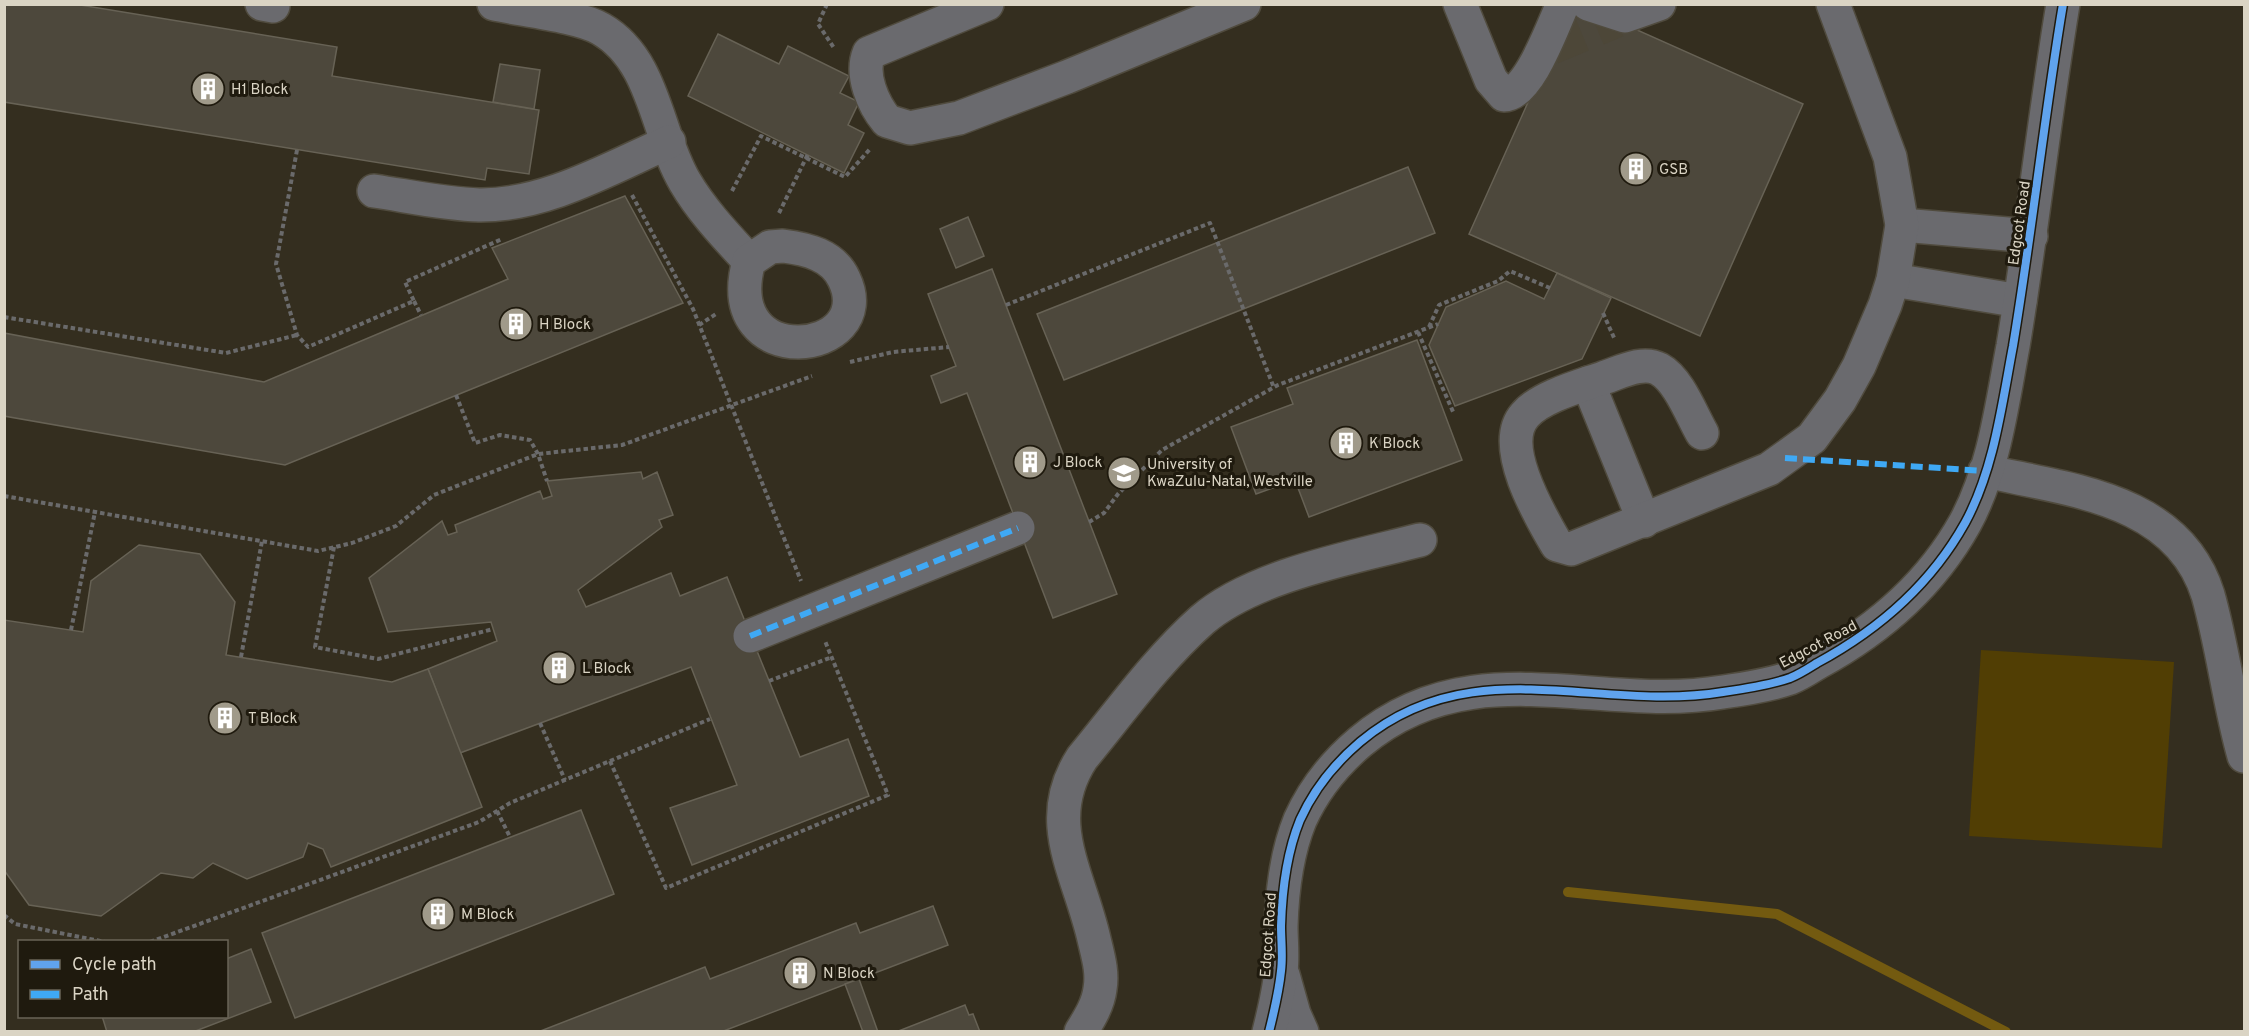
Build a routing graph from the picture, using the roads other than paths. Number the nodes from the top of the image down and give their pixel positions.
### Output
1 (494, 4) edge
2 (987, 4) edge
3 (1244, 4) edge
4 (1460, 4) edge
5 (1563, 4) edge
6 (1588, 4) tunnel mouth
7 (1833, 4) edge
8 (2063, 4) edge
9 (1636, 14) edge
10 (669, 142) junction
11 (374, 191) dead end
12 (1902, 225) junction
13 (2031, 236) junction
14 (755, 256) road end
15 (1893, 280) junction
16 (2020, 301) junction
17 (1588, 384) junction
18 (1702, 433) dead end
19 (1985, 471) junction
20 (1644, 521) junction
21 (1018, 528) dead end
22 (1420, 540) dead end
23 (750, 636) dead end
24 (2236, 683) edge
25 (2244, 756) edge
26 (1282, 970) junction
27 (1082, 1032) edge
28 (1269, 1032) edge
29 (1302, 1032) edge

1 - 10 street
2 - 3 street
4 - 5 street
6 - 9 street
7 - 12 street
8 - 13 street, Edgcot Road
10 - 11 street
10 - 14 street
12 - 13 street
12 - 15 street
13 - 16 street, Edgcot Road
15 - 16 street
15 - 20 street
16 - 19 street, Edgcot Road
17 - 18 street
17 - 20 street
17 - 20 street
19 - 24 street
19 - 26 street, Edgcot Road
21 - 23 street, bridge
22 - 27 street
24 - 25 street
26 - 28 street, Edgcot Road
26 - 29 street, Edgcot Road

